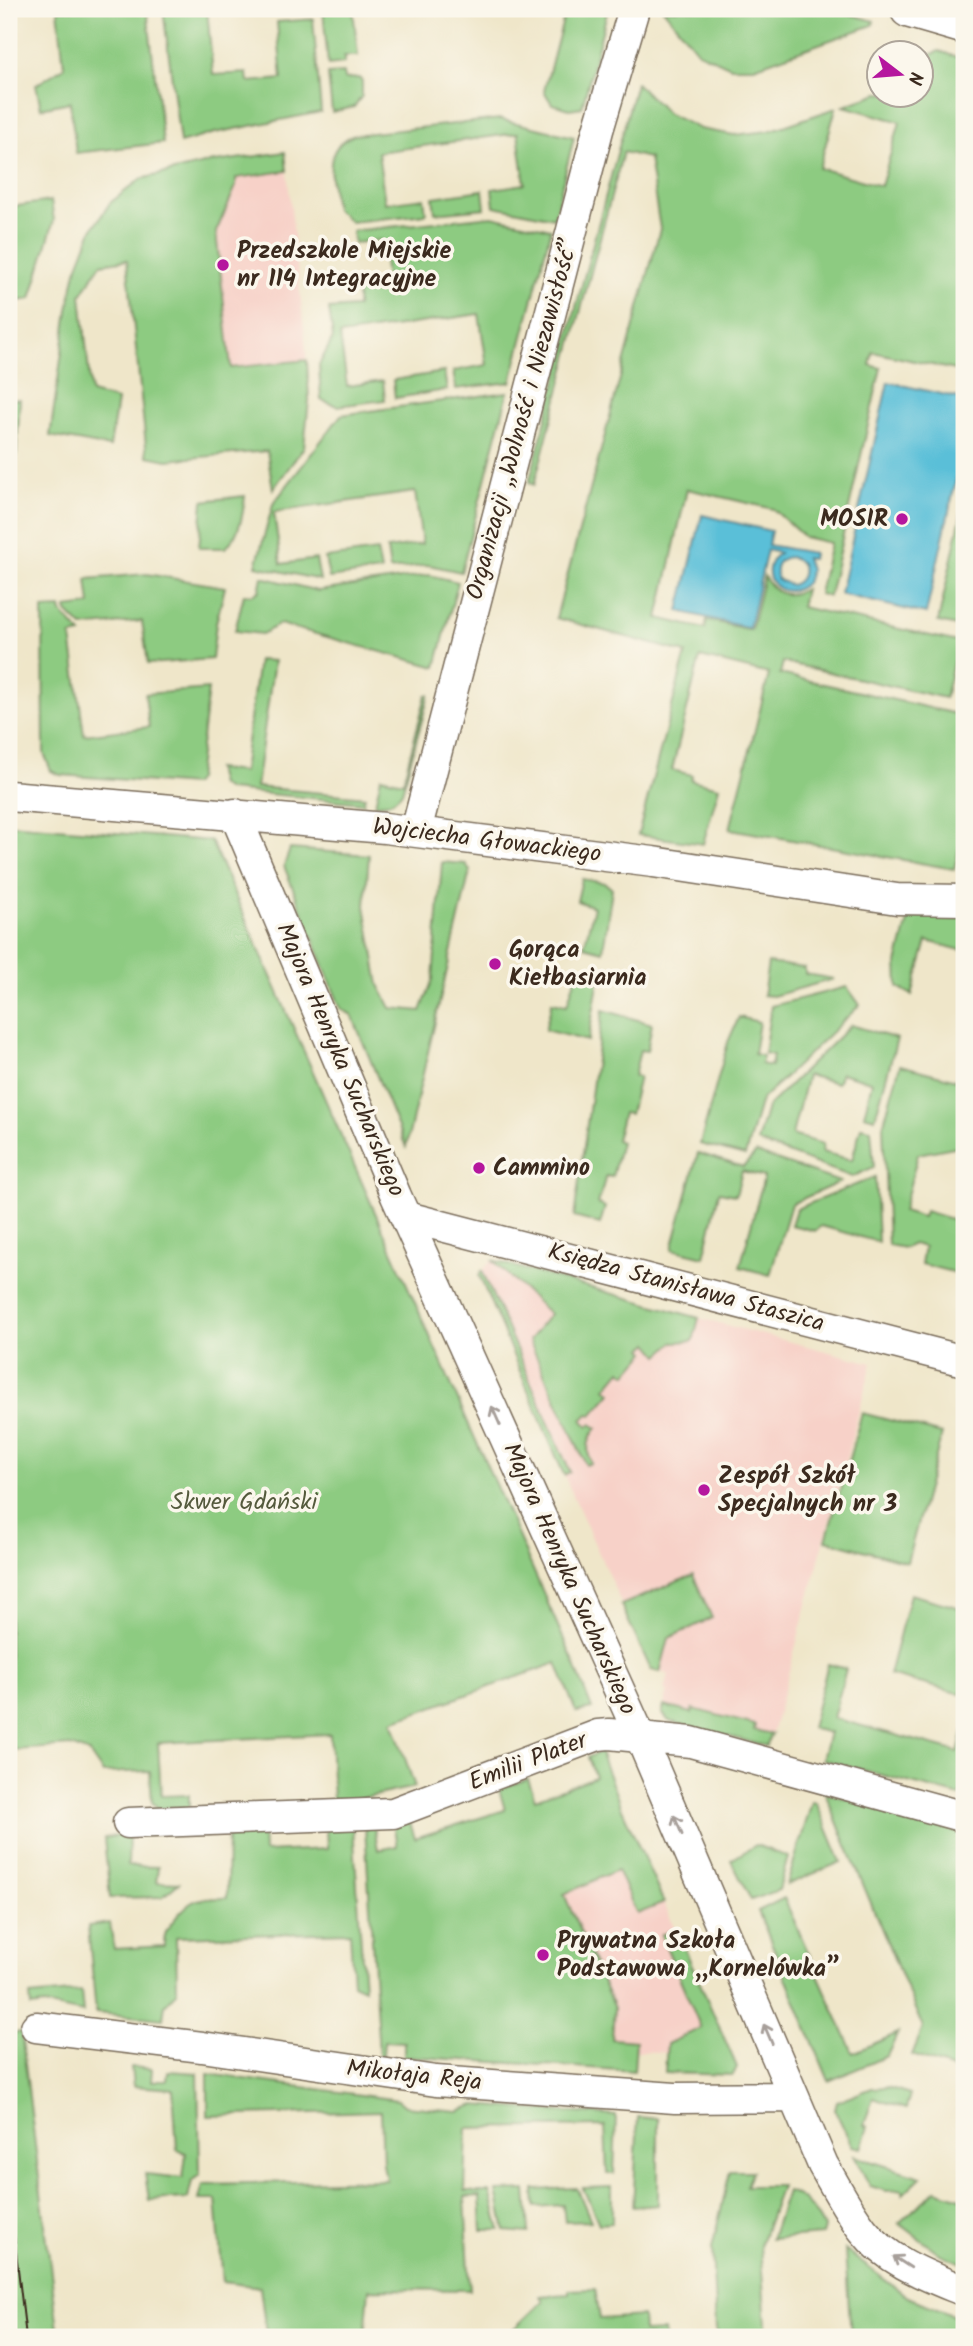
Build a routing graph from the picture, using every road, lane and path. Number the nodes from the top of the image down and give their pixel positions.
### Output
1 (634, 9) edge
2 (909, 9) edge
3 (964, 25) edge
4 (9, 796) edge
5 (234, 814) junction
6 (416, 831) junction
7 (964, 900) edge
8 (407, 1217) junction
9 (964, 1361) edge
10 (640, 1736) junction
11 (964, 1817) edge
12 (128, 1823) dead end
13 (36, 2027) dead end
14 (794, 2097) junction
15 (964, 2291) edge

1 - 6 street, Organizacji „Wolność i Niezawisłość”
2 - 3 street
4 - 5 street, Wojciecha Głowackiego
5 - 6 street, Wojciecha Głowackiego
5 - 8 street, Majora Henryka Sucharskiego
6 - 7 street, Wojciecha Głowackiego
8 - 9 street, Księdza Stanisława Staszica
10 -> 8 street, Majora Henryka Sucharskiego
10 - 11 street, Emilii Plater
10 - 12 street, Emilii Plater
14 -> 10 street, Majora Henryka Sucharskiego
13 - 14 street, Mikołaja Reja
15 -> 14 street, Majora Henryka Sucharskiego

